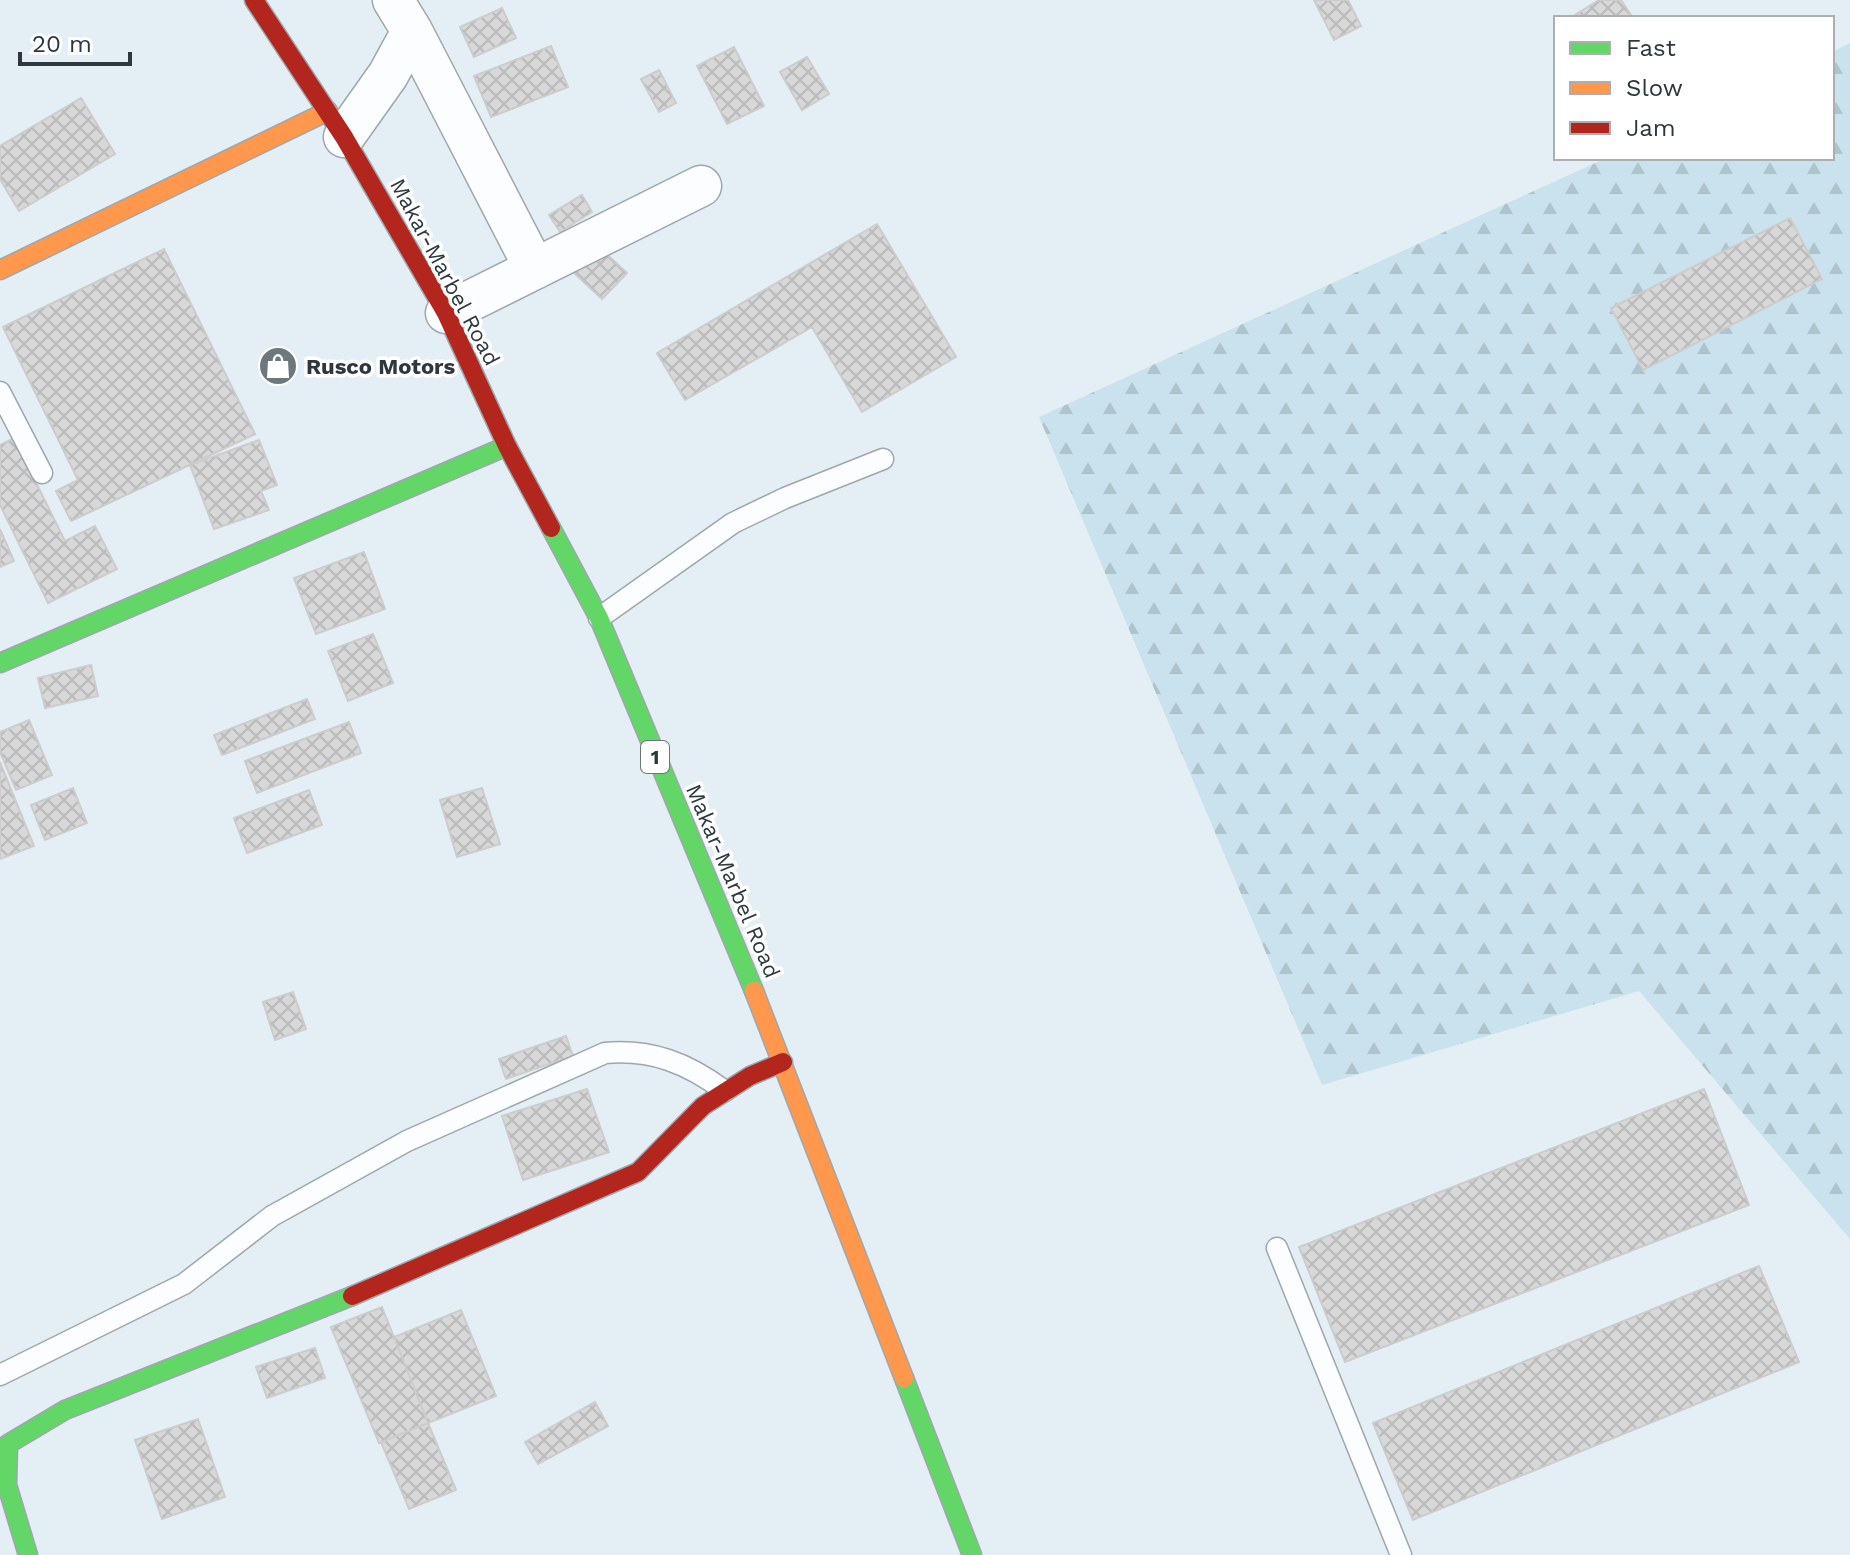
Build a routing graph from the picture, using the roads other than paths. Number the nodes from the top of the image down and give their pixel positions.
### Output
1 (254, 0) edge
2 (403, 16) edge
3 (336, 124) junction
4 (701, 186) dead end
5 (535, 269) junction
6 (0, 270) edge
7 (446, 313) junction
8 (0, 392) edge
9 (507, 446) junction
10 (883, 459) dead end
11 (42, 473) dead end
12 (599, 618) junction
13 (0, 663) edge
14 (783, 1062) junction
15 (725, 1091) junction
16 (1277, 1248) dead end
17 (0, 1375) edge
18 (28, 1555) edge
19 (972, 1555) edge
20 (1401, 1555) edge

1 - 3 street, Makar-Marbel Road / 1
2 - 3 street
2 - 5 street
3 - 6 street
3 - 7 street, Makar-Marbel Road / 1
4 - 5 street
5 - 7 street
7 - 9 street, Makar-Marbel Road / 1
8 - 11 lane
9 - 12 street, Makar-Marbel Road / 1
9 - 13 street
10 - 12 lane
12 - 14 street, Makar-Marbel Road / 1
14 - 15 street
14 - 19 street, Makar-Marbel Road / 1
15 - 17 lane
15 - 18 street
16 - 20 lane

